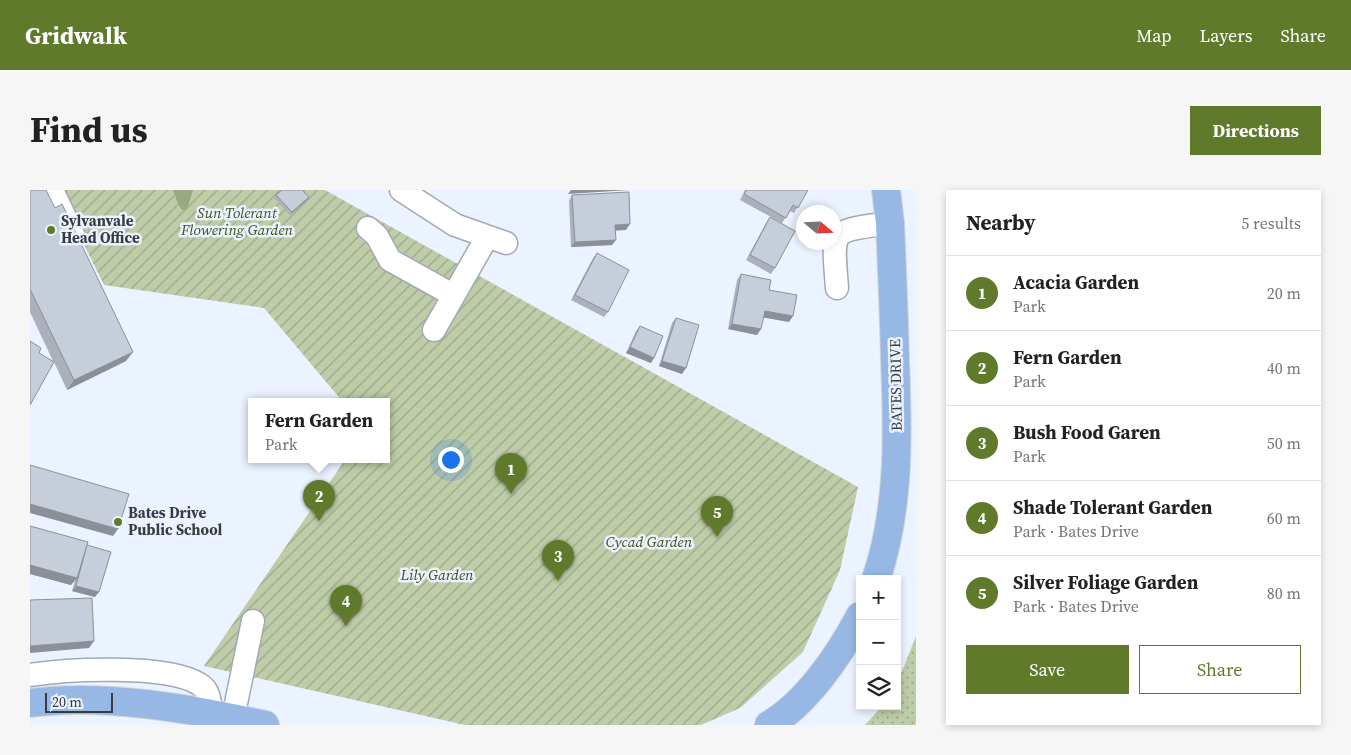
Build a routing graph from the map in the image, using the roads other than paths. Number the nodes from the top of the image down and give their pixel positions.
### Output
1 (52, 190) edge
2 (401, 190) edge
3 (886, 190) edge
4 (890, 224) junction
5 (368, 228) dead end
6 (81, 250) edge
7 (837, 288) dead end
8 (453, 295) junction
9 (434, 330) dead end
10 (877, 575) edge
11 (858, 620) edge
12 (253, 621) dead end
13 (30, 675) edge
14 (30, 703) edge
15 (222, 716) junction
16 (265, 725) edge
17 (769, 725) edge

1 - 6 street
2 - 8 street
3 - 4 main road, BATES DRIVE
4 - 7 street
4 - 10 main road, BATES DRIVE
5 - 8 street
8 - 9 street
11 - 17 main road
12 - 15 street
13 - 15 street
14 - 15 main road
15 - 16 main road

